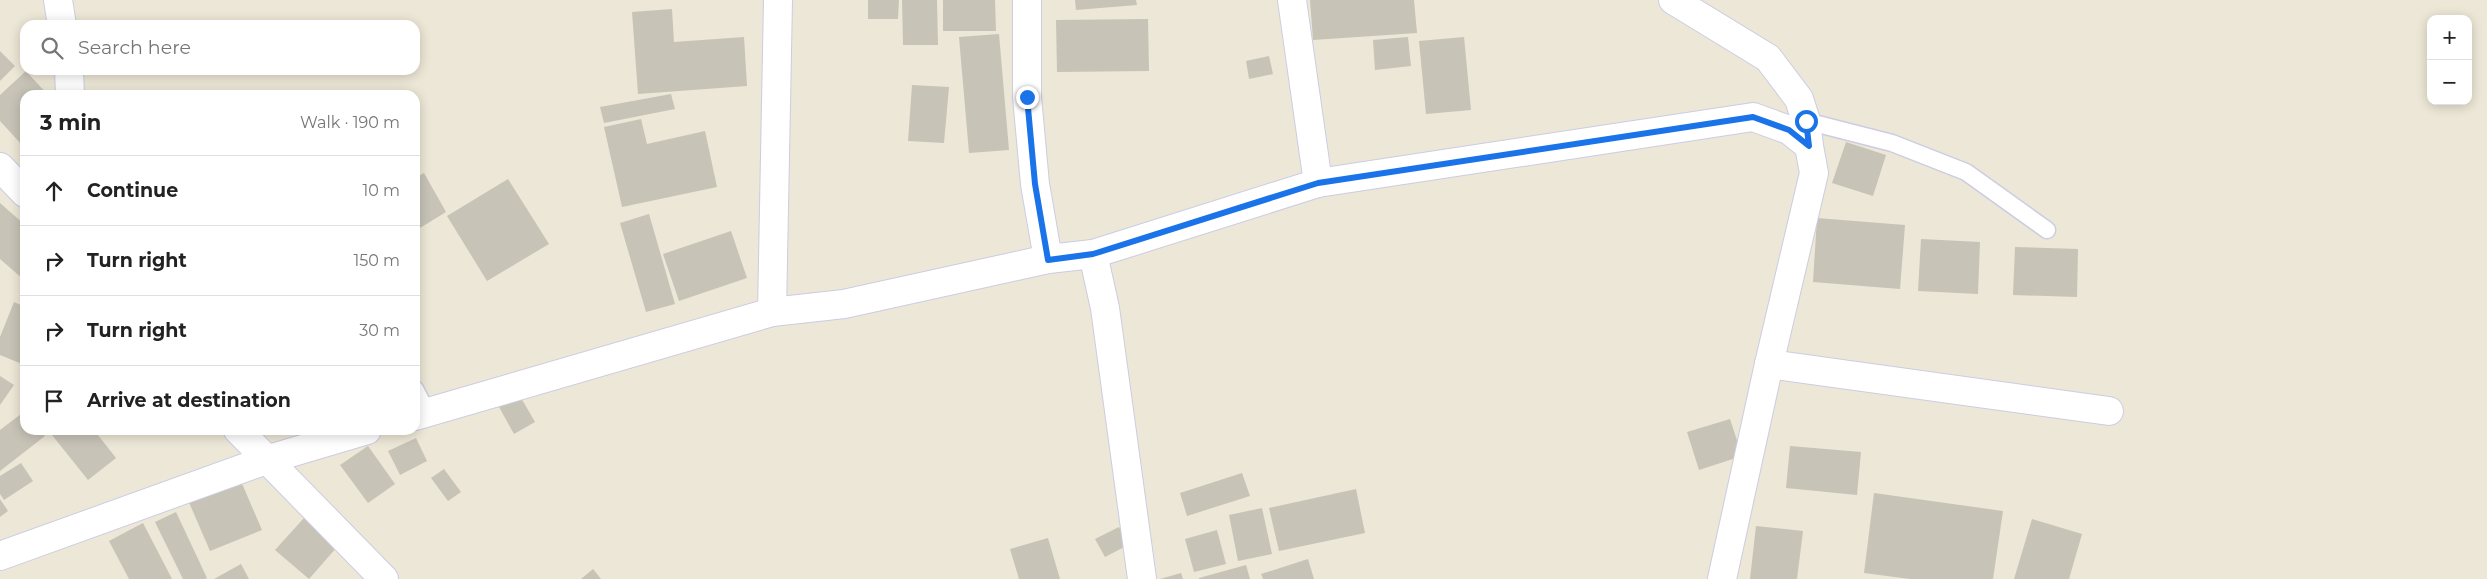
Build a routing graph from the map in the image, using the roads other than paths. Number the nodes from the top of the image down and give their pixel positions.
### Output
1 (58, 0) edge
2 (778, 0) edge
3 (1027, 0) edge
4 (1292, 0) edge
5 (1673, 0) edge
6 (61, 20) edge
7 (69, 75) edge
8 (70, 90) edge
9 (1808, 134) junction
10 (0, 167) edge
11 (1318, 183) junction
12 (20, 187) edge
13 (2047, 230) dead end
14 (1093, 254) junction
15 (1048, 260) junction
16 (772, 312) junction
17 (1769, 364) junction
18 (420, 406) edge
19 (2109, 411) dead end
20 (243, 435) edge
21 (350, 435) edge
22 (266, 460) junction
23 (0, 556) edge
24 (384, 579) edge
25 (1142, 579) edge
26 (1722, 579) edge

1 - 6 street
2 - 16 street
3 - 15 street
4 - 11 street
5 - 9 street
7 - 8 street
9 - 11 street
9 - 13 lane
9 - 17 street
10 - 12 street
11 - 14 street
14 - 15 street
14 - 25 street
15 - 16 street
16 - 18 street
17 - 19 street
17 - 26 street
20 - 22 street
21 - 22 street
22 - 23 street
22 - 24 street

